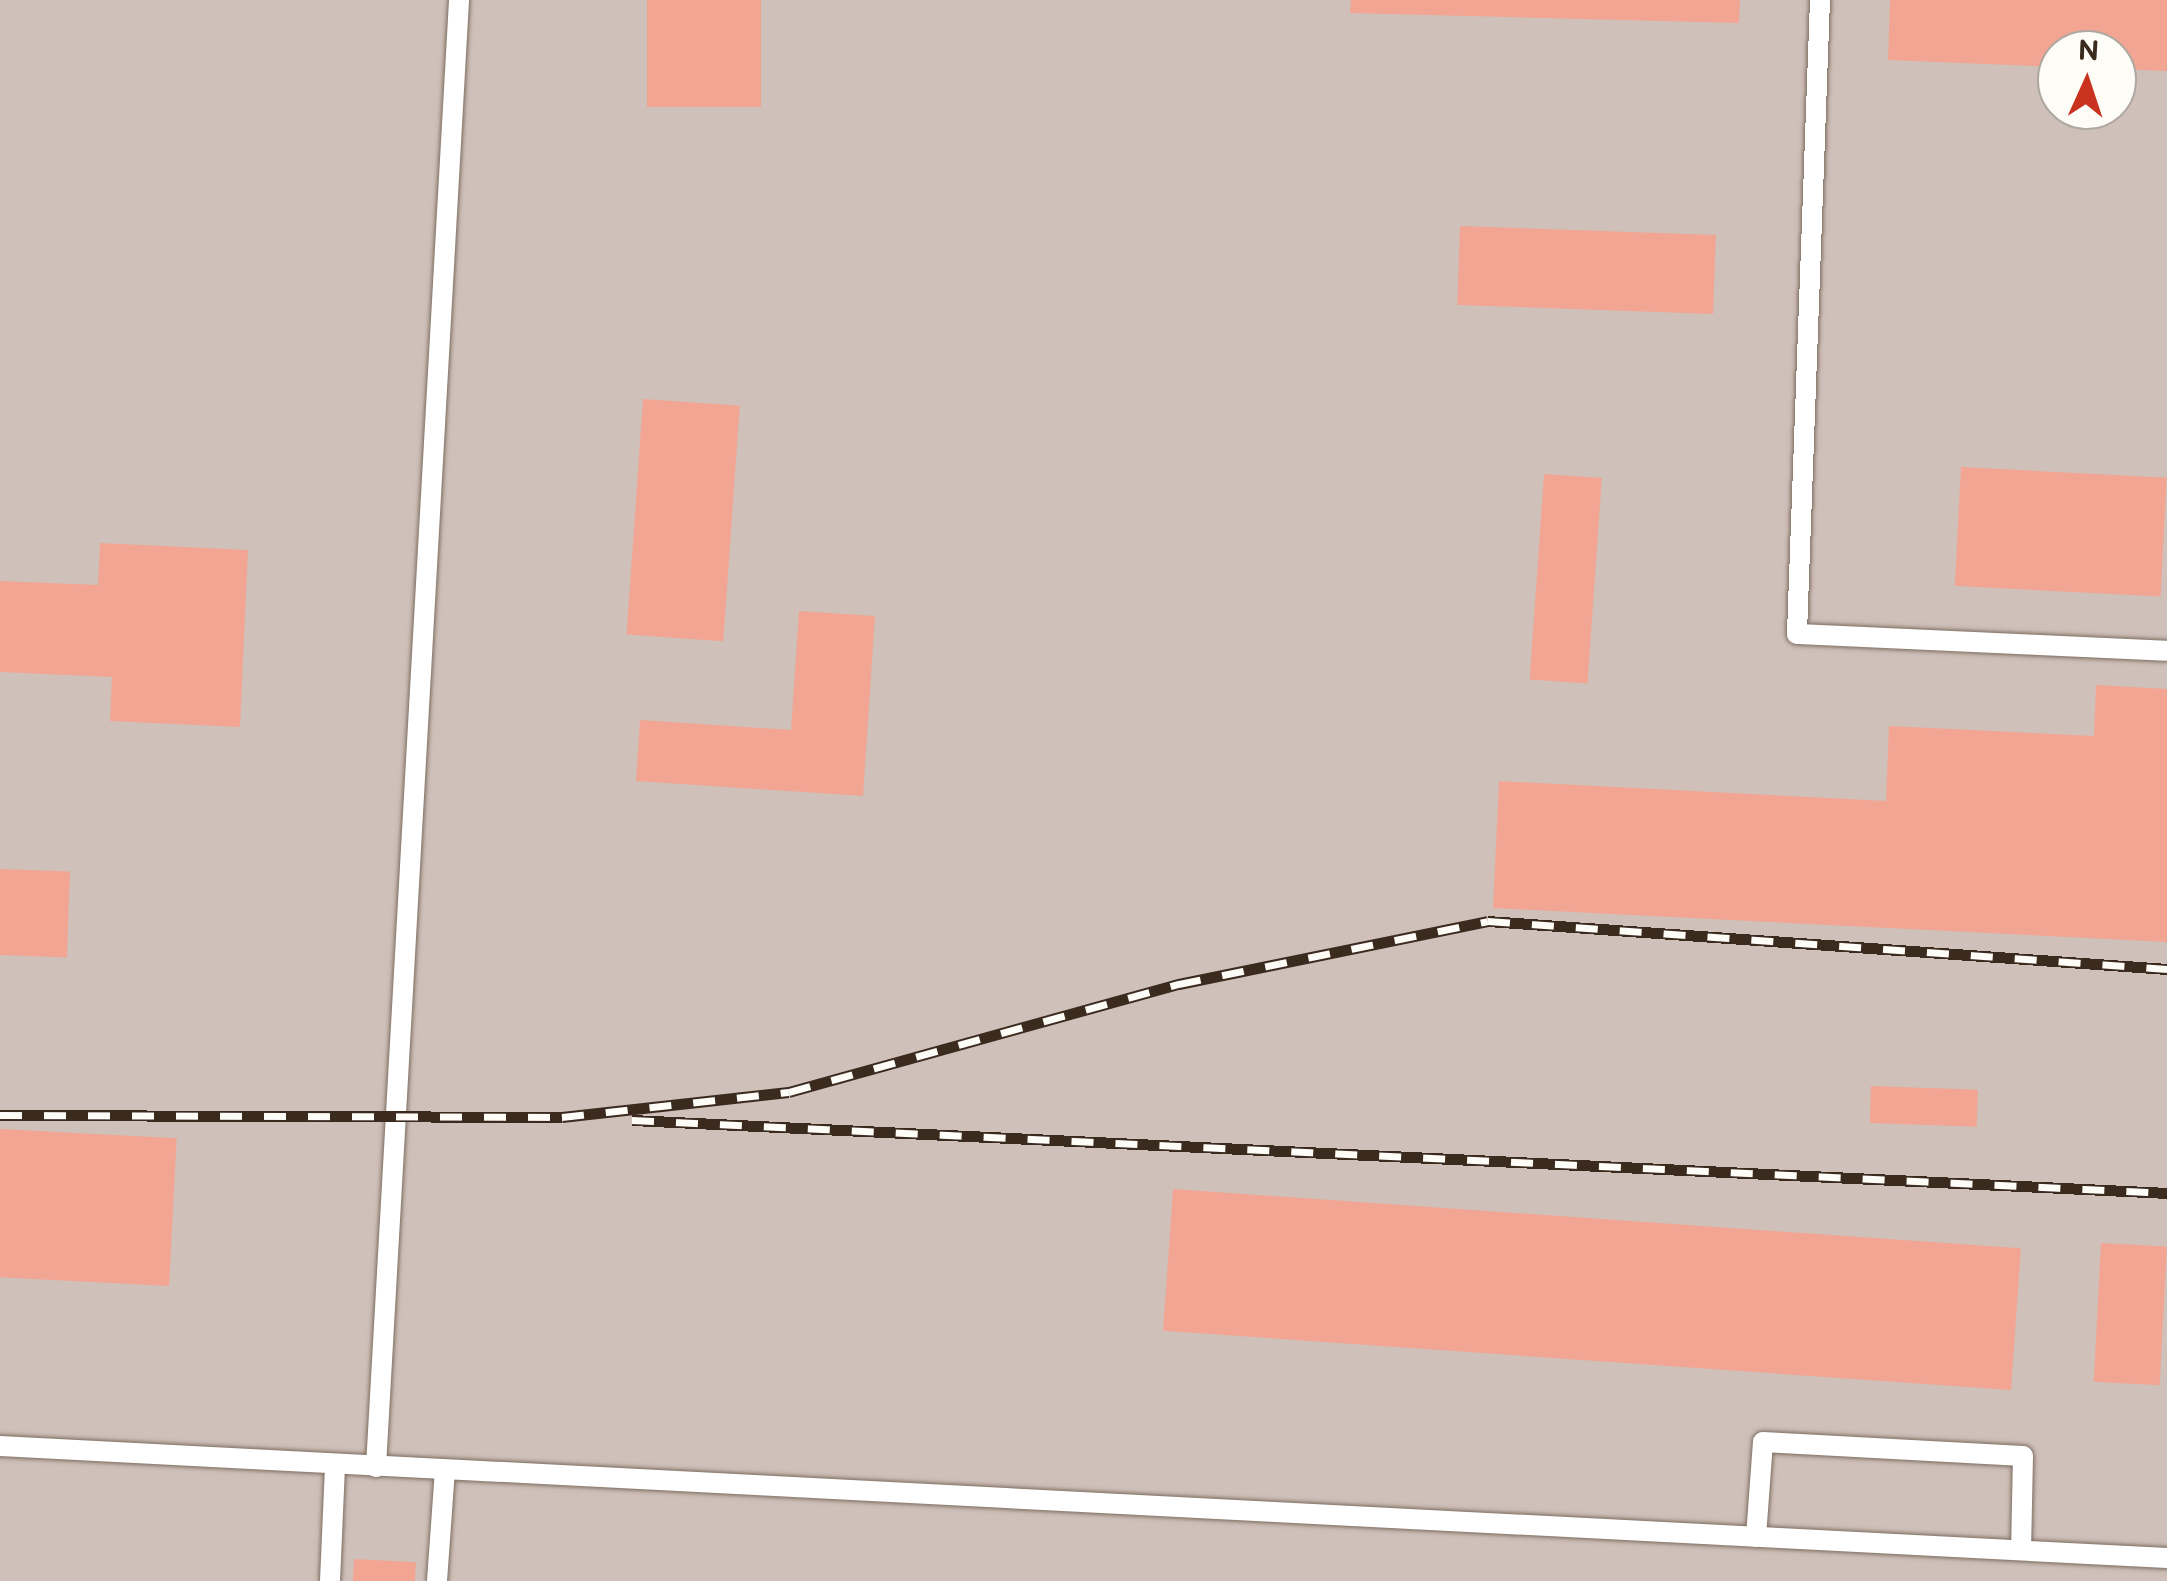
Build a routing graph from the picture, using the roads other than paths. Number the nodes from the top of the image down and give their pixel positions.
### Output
1 (459, 0) edge
2 (1820, 0) edge
3 (2167, 651) edge
4 (0, 1446) edge
5 (335, 1464) junction
6 (376, 1467) junction
7 (444, 1470) junction
8 (1756, 1537) junction
9 (2022, 1550) junction
10 (2167, 1558) edge
11 (330, 1581) edge
12 (437, 1581) edge

1 - 6 lane
2 - 3 lane
4 - 5 lane
5 - 6 lane
5 - 11 lane
6 - 7 lane
7 - 8 lane
7 - 12 lane
8 - 9 lane
8 - 9 lane
9 - 10 lane

